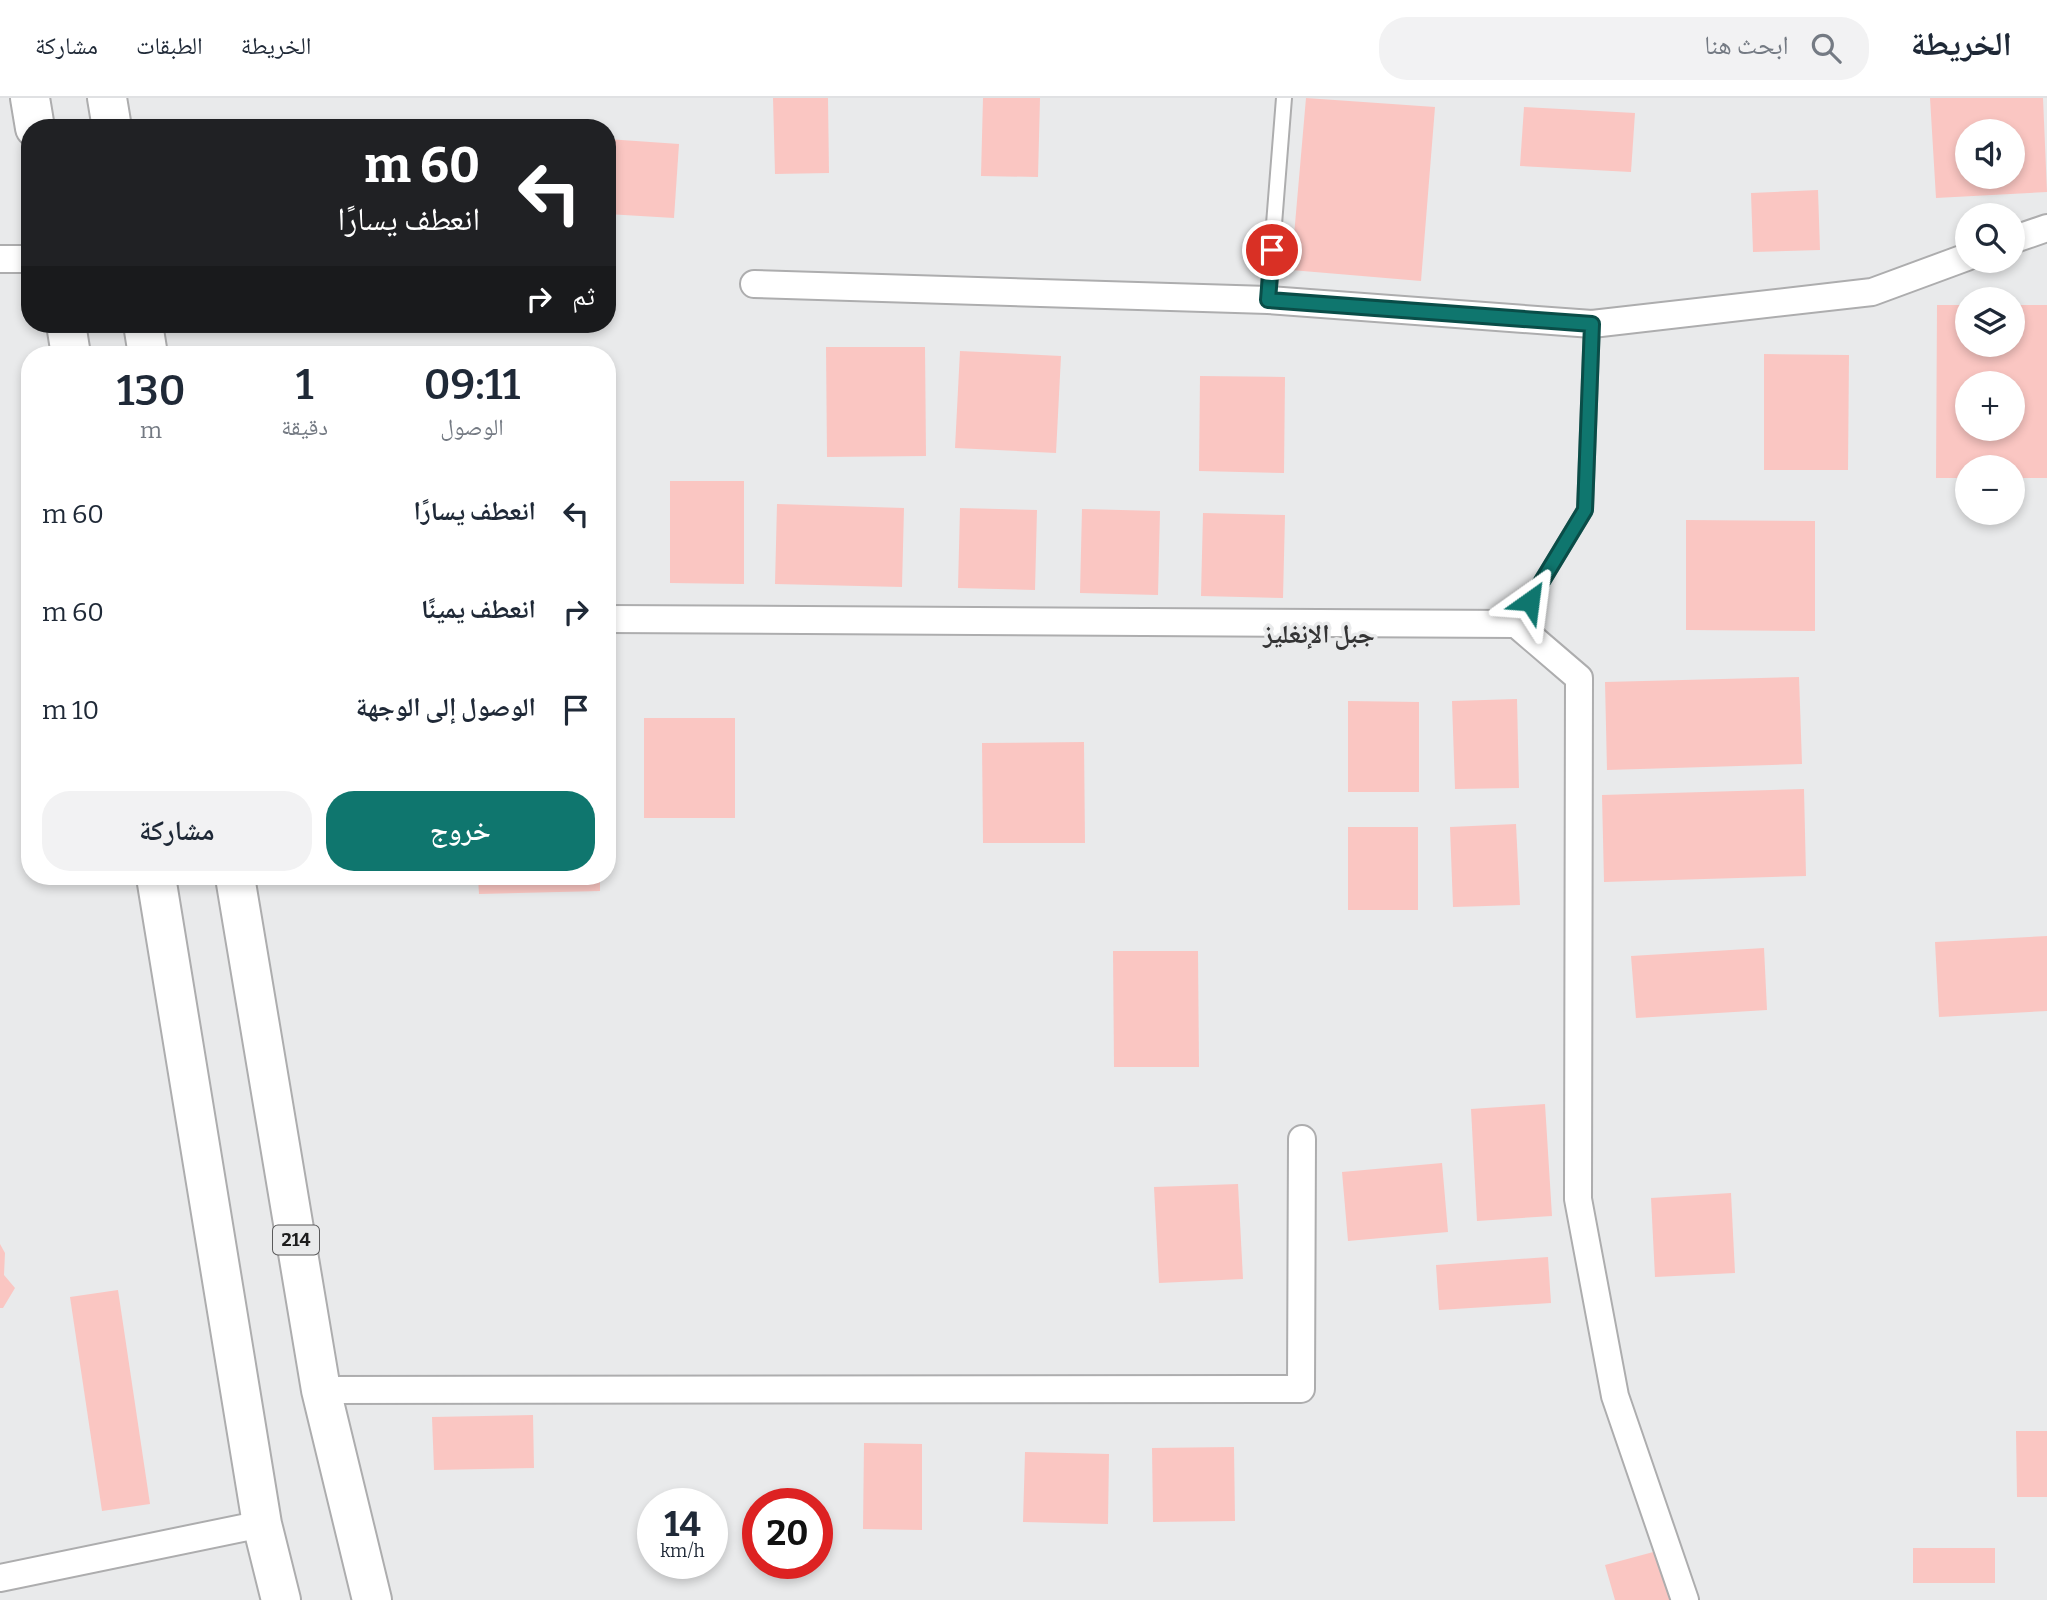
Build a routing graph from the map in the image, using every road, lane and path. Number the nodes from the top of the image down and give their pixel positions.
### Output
1 (30, 98) edge
2 (107, 98) edge
3 (1284, 98) edge
4 (34, 119) edge
5 (110, 119) edge
6 (2047, 228) edge
7 (2025, 236) edge
8 (0, 258) edge
9 (21, 259) edge
10 (1955, 261) edge
11 (754, 284) dead end
12 (1268, 300) junction
13 (1592, 324) junction
14 (616, 619) edge
15 (1516, 624) junction
16 (157, 885) edge
17 (236, 885) edge
18 (1302, 1139) dead end
19 (321, 1390) junction
20 (261, 1524) junction
21 (0, 1578) edge
22 (281, 1600) edge
23 (372, 1600) edge
24 (1685, 1600) edge

1 - 4 highway
2 - 5 highway
3 - 12 lane
6 - 7 street
8 - 9 street
10 - 13 street
11 - 12 street
12 - 13 street
13 - 15 lane
14 - 15 street
15 - 24 street
16 - 20 highway
17 - 19 highway, 214
18 - 19 street
19 - 23 highway, 214
20 - 21 street
20 - 22 highway

